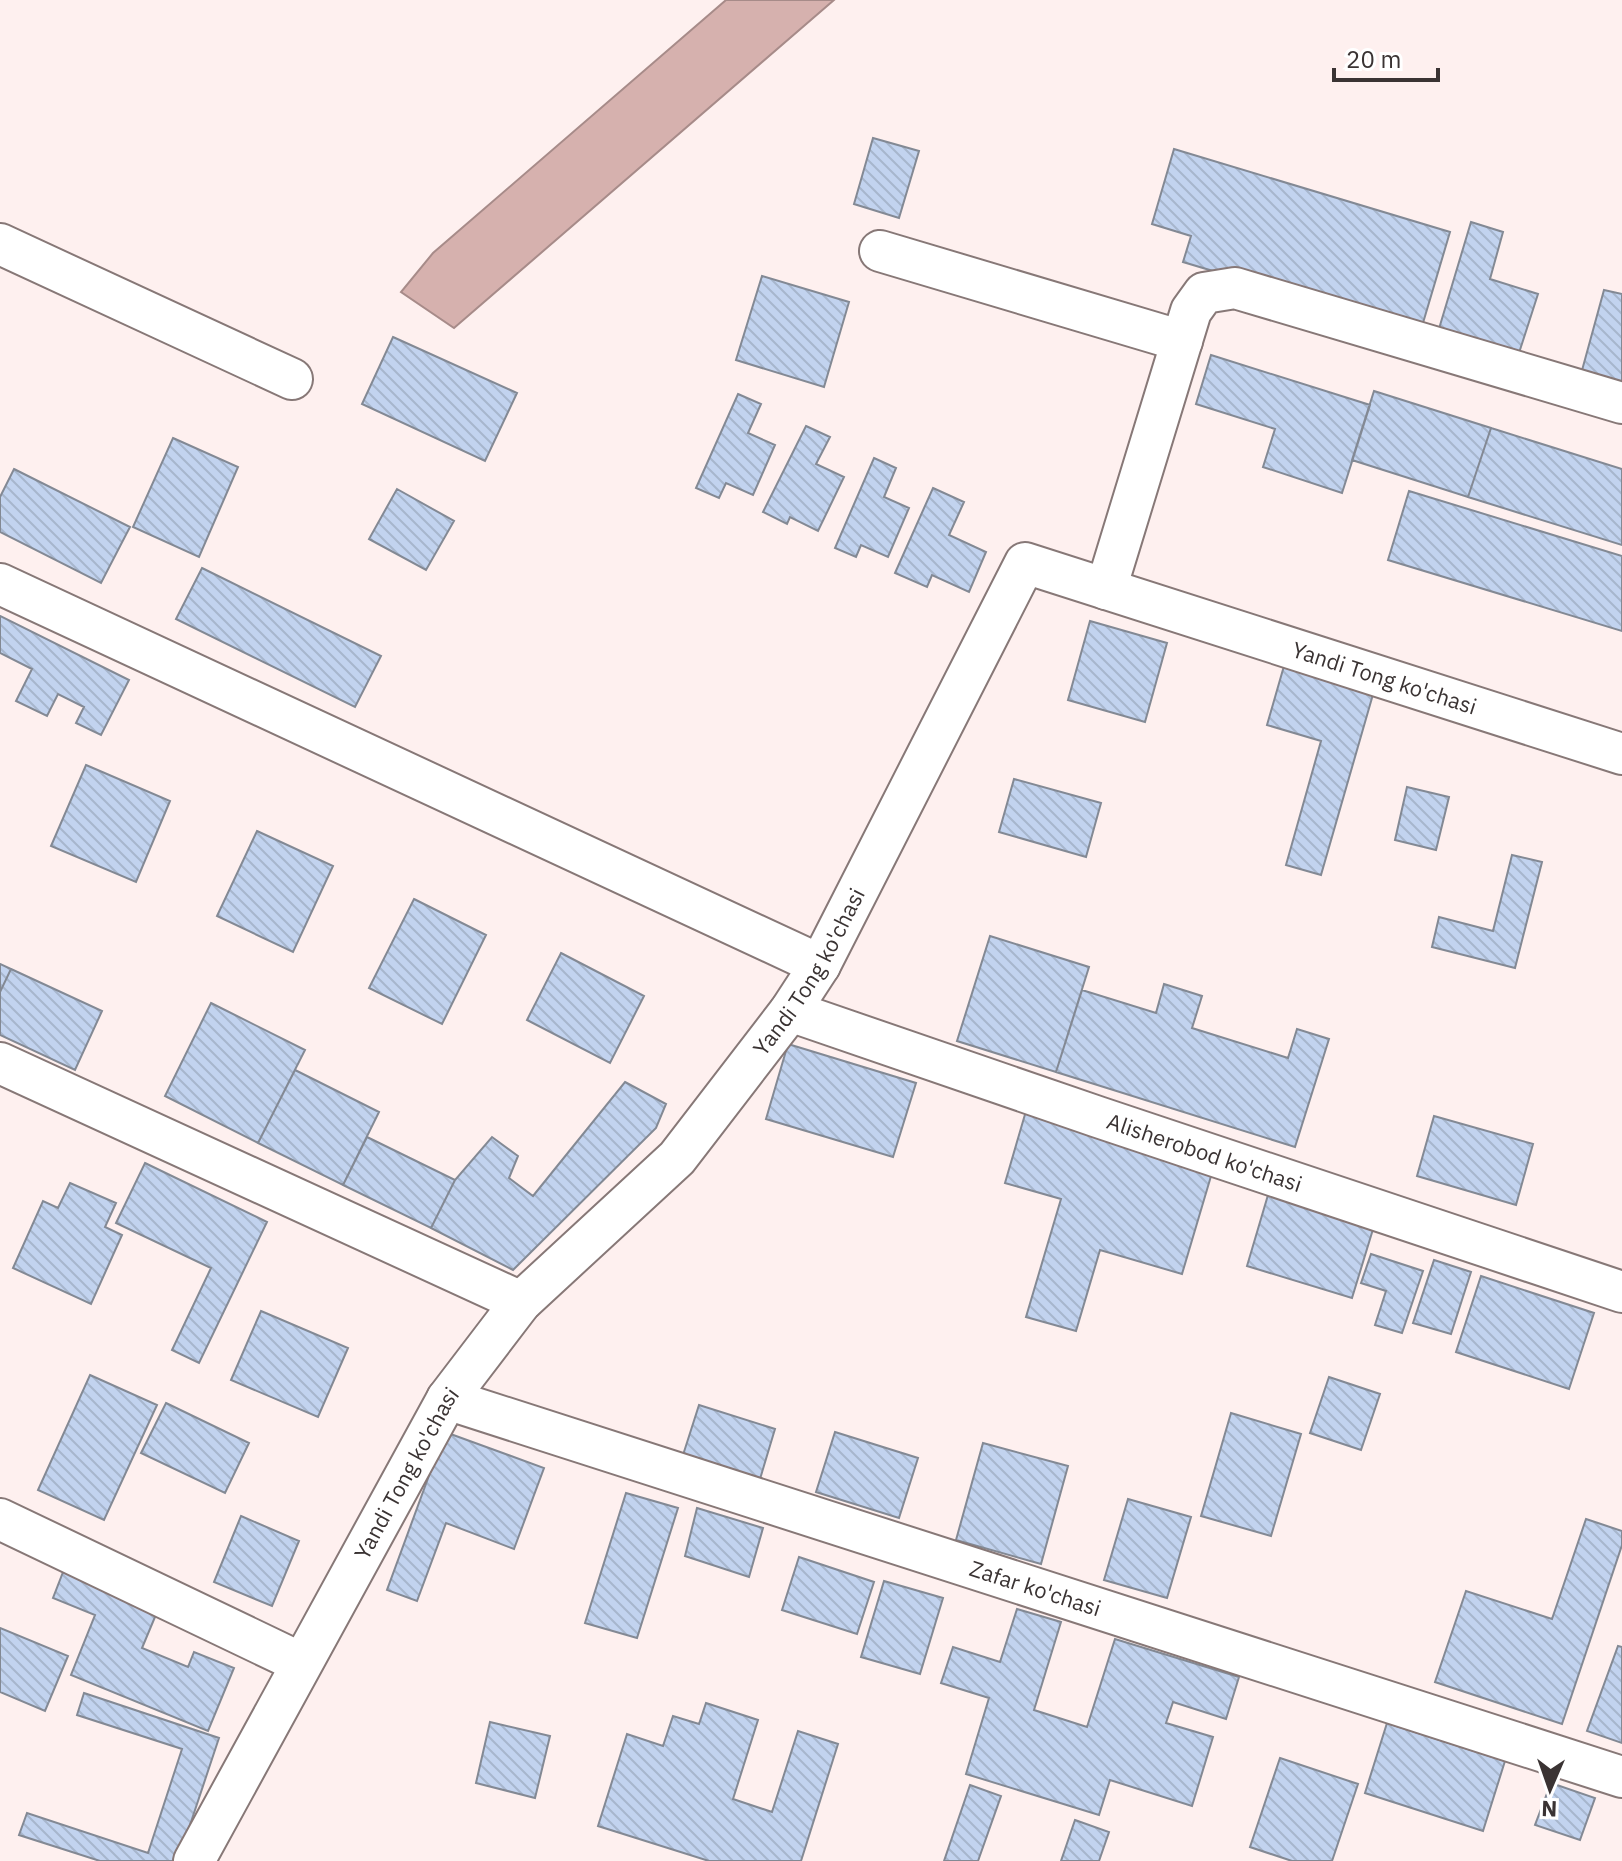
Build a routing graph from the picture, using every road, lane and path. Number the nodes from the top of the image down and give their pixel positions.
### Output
1 (0, 244) edge
2 (880, 251) dead end
3 (1182, 341) junction
4 (292, 379) dead end
5 (1622, 403) edge
6 (0, 584) edge
7 (1106, 589) junction
8 (1622, 754) edge
9 (820, 965) junction
10 (790, 1011) junction
11 (0, 1063) edge
12 (1622, 1292) edge
13 (521, 1302) junction
14 (447, 1399) junction
15 (0, 1519) edge
16 (301, 1663) junction
17 (1622, 1777) edge
18 (194, 1861) edge

1 - 4 street
2 - 3 street
3 - 5 street
3 - 7 street
6 - 9 street
7 - 8 street, Yandi Tong ko'chasi
7 - 9 street, Yandi Tong ko'chasi
9 - 10 street, Yandi Tong ko'chasi
10 - 12 street, Alisherobod ko'chasi
10 - 13 street, Yandi Tong ko'chasi
11 - 13 street
13 - 14 street, Yandi Tong ko'chasi
14 - 16 street, Yandi Tong ko'chasi
14 - 17 street, Zafar ko'chasi
15 - 16 street
16 - 18 street, Yandi Tong ko'chasi

